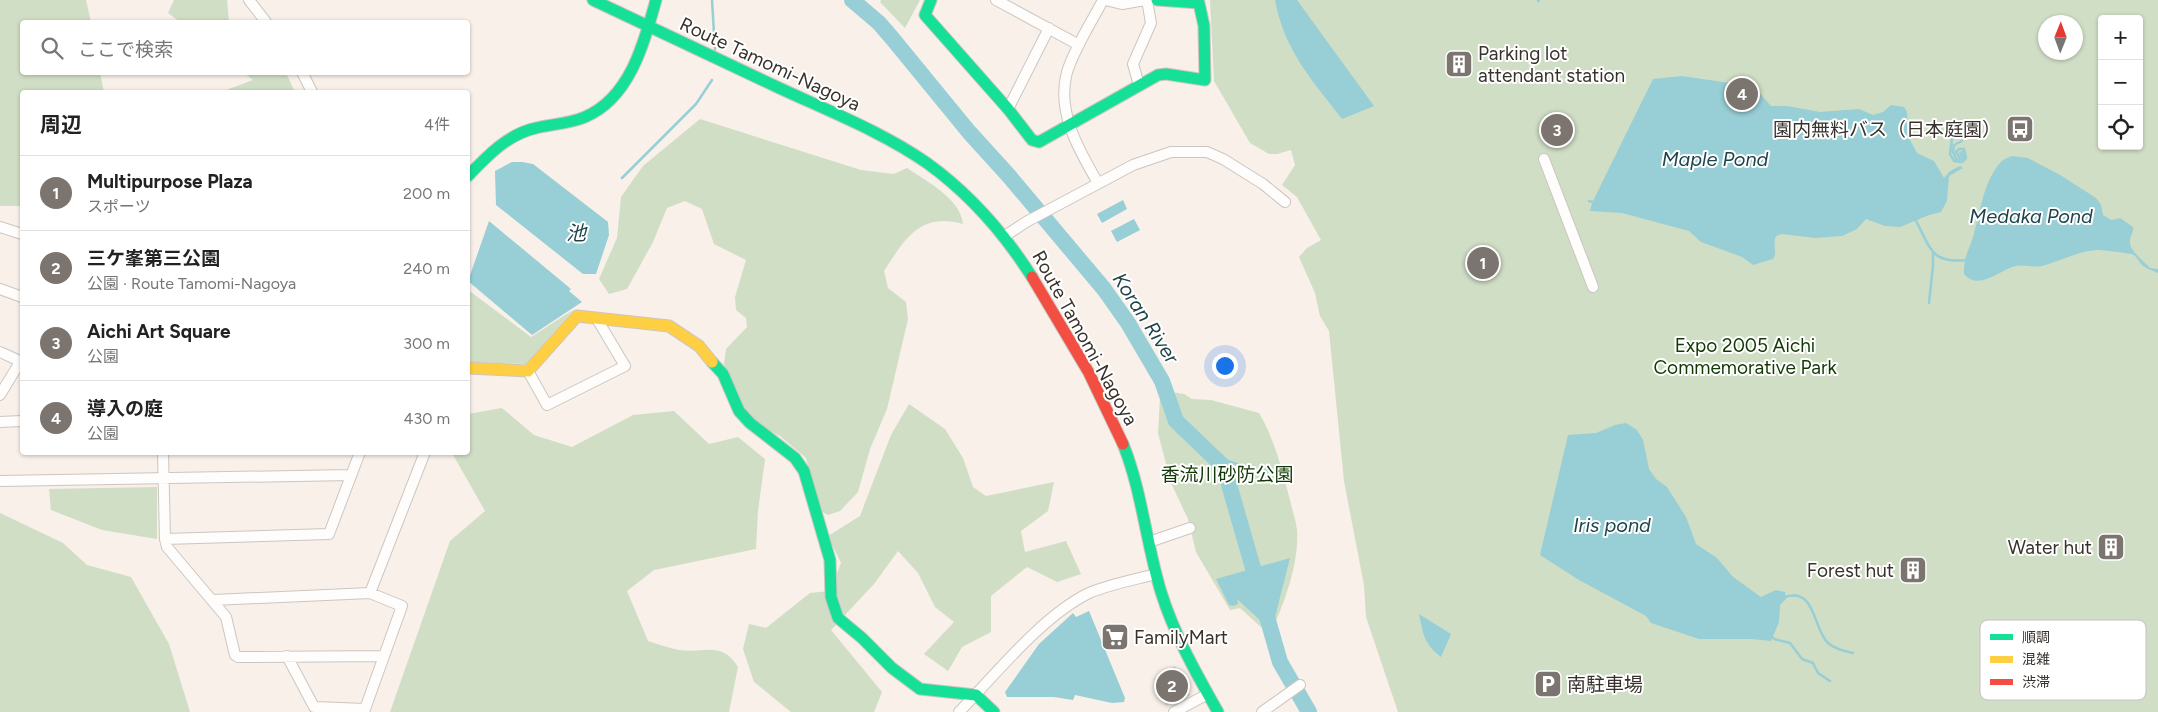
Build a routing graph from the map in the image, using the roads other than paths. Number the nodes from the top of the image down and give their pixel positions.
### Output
1 (249, 0) edge
2 (593, 0) edge
3 (656, 0) edge
4 (932, 0) edge
5 (996, 0) edge
6 (1104, 0) edge
7 (1146, 0) edge
8 (1157, 0) edge
9 (264, 20) edge
10 (649, 27) junction
11 (1049, 28) junction
12 (1079, 45) junction
13 (304, 75) edge
14 (1139, 85) junction
15 (311, 90) edge
16 (1008, 109) junction
17 (1069, 126) junction
18 (1544, 160) dead end
19 (470, 174) edge
20 (1098, 183) junction
21 (1285, 202) dead end
22 (0, 226) edge
23 (20, 233) edge
24 (1005, 236) junction
25 (1593, 287) dead end
26 (0, 289) edge
27 (20, 296) edge
28 (597, 319) junction
29 (0, 352) edge
30 (20, 362) edge
31 (20, 364) edge
32 (470, 368) edge
33 (528, 370) junction
34 (0, 395) edge
35 (20, 421) edge
36 (0, 422) edge
37 (164, 455) edge
38 (359, 455) edge
39 (424, 455) edge
40 (351, 475) junction
41 (164, 478) junction
42 (0, 481) edge
43 (1190, 528) dead end
44 (165, 539) junction
45 (1149, 542) junction
46 (1156, 574) junction
47 (370, 593) junction
48 (213, 600) junction
49 (286, 656) junction
50 (384, 656) junction
51 (1300, 684) dead end
52 (1208, 694) junction
53 (976, 695) junction
54 (959, 712) edge
55 (994, 712) edge
56 (1174, 712) edge
57 (1218, 712) edge
58 (1262, 712) edge

1 - 9 street
2 - 10 street, Route Tamomi-Nagoya
3 - 10 street
4 - 16 street
5 - 11 street
6 - 7 street
6 - 12 street
7 - 14 street
8 - 14 street
10 - 19 street
10 - 24 street, Route Tamomi-Nagoya
11 - 12 street
11 - 16 street
12 - 17 street
13 - 15 street
14 - 17 street
16 - 17 street
17 - 20 street
18 - 25 street
20 - 21 street
20 - 24 street
22 - 23 street
24 - 45 street, Route Tamomi-Nagoya
26 - 27 street
28 - 33 street
28 - 33 street
28 - 53 street
29 - 30 street
31 - 34 street
32 - 33 street
35 - 36 street
37 - 41 street
38 - 40 street
39 - 47 street
40 - 41 street
40 - 44 street
41 - 42 street
41 - 44 street
43 - 45 street
44 - 48 street
45 - 46 street, Route Tamomi-Nagoya
46 - 52 street, Route Tamomi-Nagoya
46 - 53 street
47 - 48 street
47 - 50 street
48 - 49 street
49 - 50 street
49 - 50 street
51 - 58 street
52 - 56 street
52 - 57 street, Route Tamomi-Nagoya
53 - 54 street
53 - 55 street

